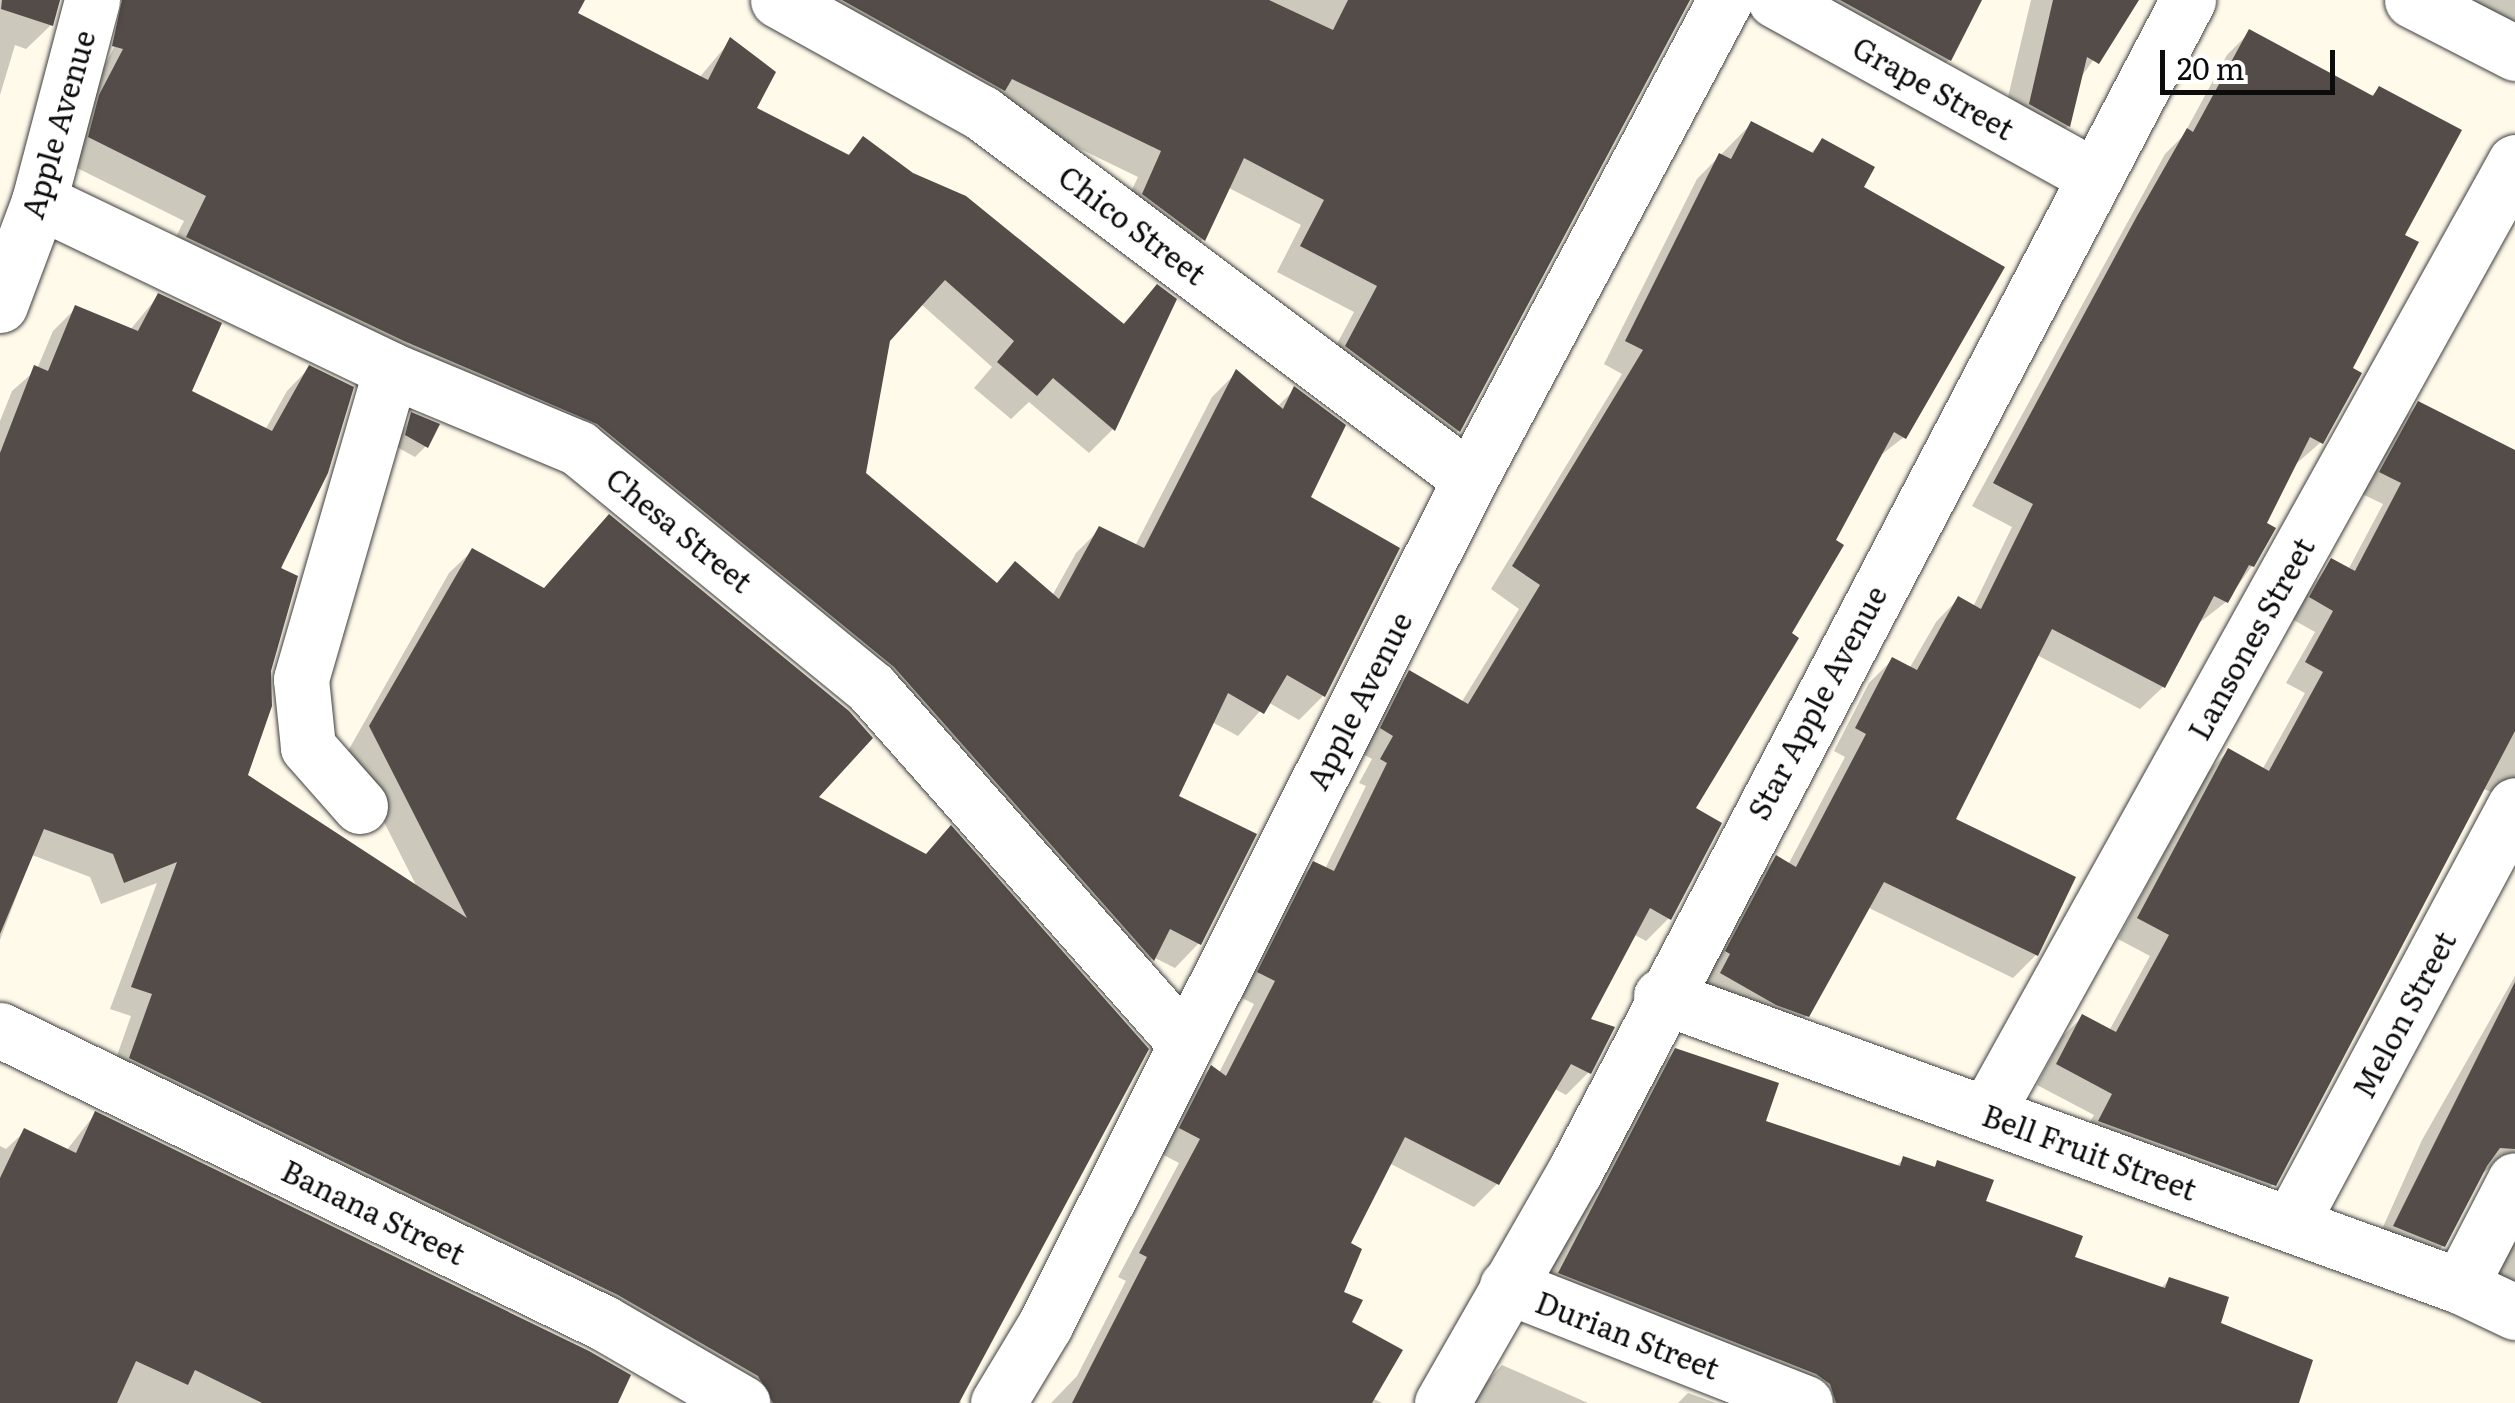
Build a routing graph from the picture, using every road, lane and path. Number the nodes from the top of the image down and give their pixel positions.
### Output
1 (92, 0) edge
2 (778, 0) edge
3 (1726, 0) edge
4 (1775, 0) edge
5 (2188, 0) edge
6 (2412, 0) edge
7 (2515, 53) edge
8 (2515, 162) edge
9 (2092, 175) junction
10 (38, 201) junction
11 (0, 305) edge
12 (391, 370) junction
13 (1470, 479) junction
14 (360, 806) dead end
15 (2515, 806) edge
16 (1662, 996) junction
17 (0, 1030) edge
18 (1185, 1043) junction
19 (1986, 1114) junction
20 (2515, 1180) edge
21 (2291, 1223) junction
22 (1507, 1286) junction
23 (2460, 1286) junction
24 (2515, 1312) edge
25 (742, 1403) edge
26 (998, 1403) edge
27 (1442, 1403) edge
28 (1805, 1403) edge

1 - 10 street, Apple Avenue
2 - 13 street, Chico Street
3 - 13 street, Apple Avenue
4 - 9 street, Grape Street
5 - 9 street, Star Apple Avenue
6 - 7 street
8 - 19 street, Lansones Street
9 - 16 street, Star Apple Avenue
10 - 11 street, Apple Avenue
10 - 12 street, Chesa Street
12 - 14 street
12 - 18 street, Chesa Street
13 - 18 street, Apple Avenue
15 - 21 street, Melon Street
16 - 19 street, Bell Fruit Street
16 - 22 street, Star Apple Avenue
17 - 25 street, Banana Street
18 - 26 street, Apple Avenue
19 - 21 street, Bell Fruit Street
20 - 23 street
21 - 23 street, Bell Fruit Street
22 - 27 street, Star Apple Avenue
22 - 28 street, Durian Street
23 - 24 street, Bell Fruit Street

